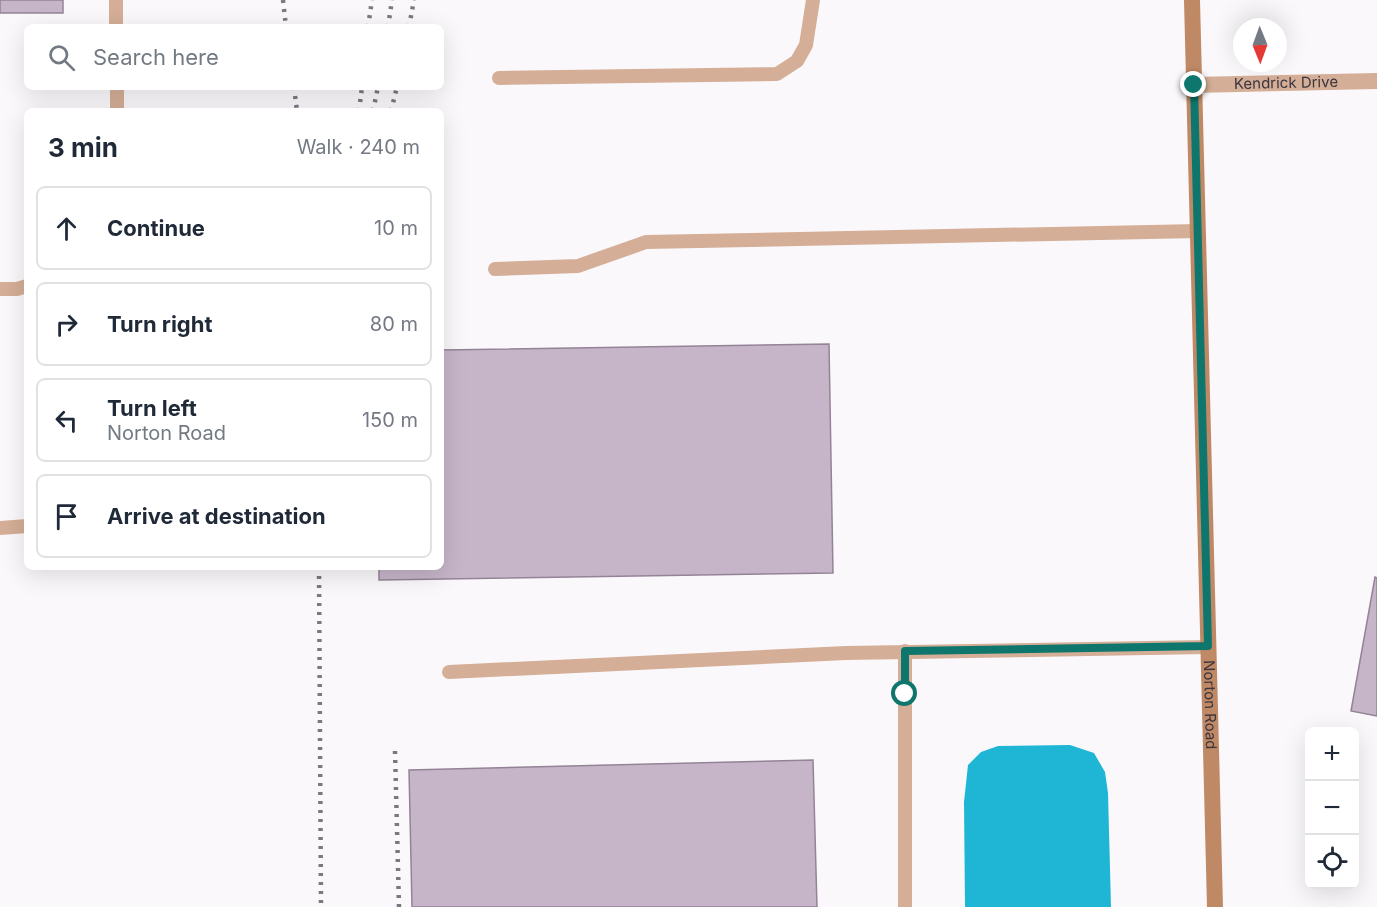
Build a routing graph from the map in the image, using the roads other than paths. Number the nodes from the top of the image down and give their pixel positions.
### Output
1 (116, 0) edge
2 (813, 0) edge
3 (1192, 0) edge
4 (116, 24) edge
5 (499, 78) dead end
6 (1377, 81) edge
7 (1194, 85) junction
8 (117, 90) edge
9 (117, 108) edge
10 (1197, 231) junction
11 (495, 269) dead end
12 (24, 287) edge
13 (0, 289) edge
14 (24, 526) edge
15 (0, 528) edge
16 (1208, 646) junction
17 (905, 651) junction
18 (450, 672) dead end
19 (905, 907) edge
20 (1215, 907) edge

1 - 4 lane
2 - 5 lane
3 - 7 main road, Norton Road
6 - 7 street, Kendrick Drive
7 - 10 main road, Norton Road
8 - 9 lane
10 - 11 lane
10 - 16 main road, Norton Road
12 - 13 lane
14 - 15 lane
16 - 17 lane
16 - 20 main road, Norton Road
17 - 18 lane
17 - 19 lane

